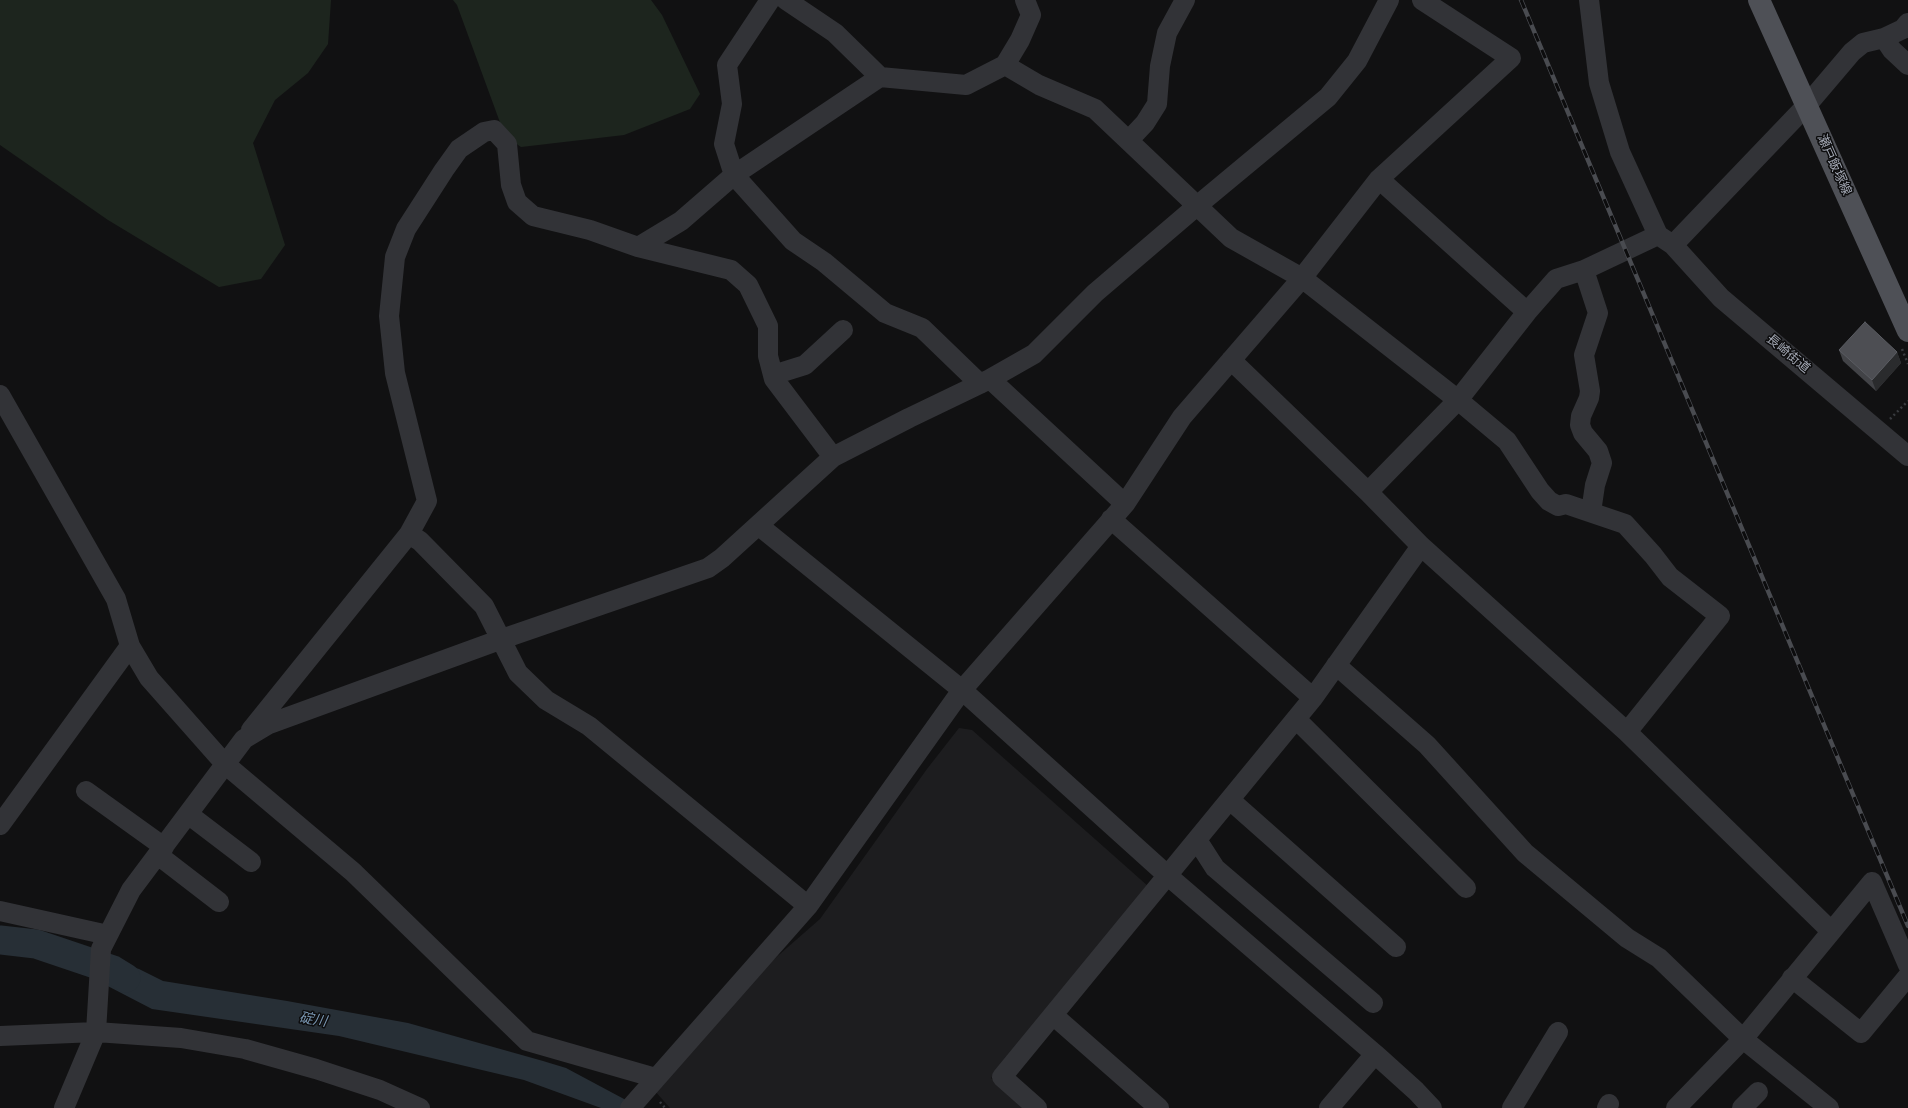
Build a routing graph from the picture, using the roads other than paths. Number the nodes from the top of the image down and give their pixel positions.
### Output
1 (770, 0) edge
2 (786, 0) edge
3 (1025, 0) edge
4 (1185, 0) edge
5 (1389, 0) edge
6 (1422, 0) edge
7 (1589, 0) edge
8 (1760, 0) edge
9 (1908, 23) edge
10 (1884, 38) junction
11 (1005, 65) junction
12 (1908, 65) edge
13 (880, 78) junction
14 (1807, 105) junction
15 (1129, 140) junction
16 (734, 175) junction
17 (1379, 179) junction
18 (1198, 205) junction
19 (1666, 240) junction
20 (638, 247) junction
21 (1584, 270) junction
22 (1302, 278) junction
23 (1527, 312) junction
24 (843, 330) dead end
25 (1908, 331) edge
26 (1231, 360) junction
27 (773, 375) junction
28 (985, 381) junction
29 (0, 395) edge
30 (1458, 400) junction
31 (1908, 456) edge
32 (833, 457) junction
33 (1368, 492) junction
34 (1125, 504) junction
35 (1591, 512) junction
36 (1111, 519) junction
37 (758, 525) junction
38 (409, 534) junction
39 (1421, 546) junction
40 (502, 639) junction
41 (130, 646) junction
42 (1336, 666) junction
43 (962, 690) junction
44 (1313, 698) junction
45 (1296, 719) junction
46 (1627, 732) junction
47 (244, 739) junction
48 (225, 764) junction
49 (86, 791) dead end
50 (1230, 800) junction
51 (188, 814) junction
52 (0, 825) edge
53 (1197, 840) junction
54 (161, 851) junction
55 (251, 862) dead end
56 (1167, 875) junction
57 (1466, 888) dead end
58 (219, 902) dead end
59 (808, 906) junction
60 (0, 911) edge
61 (1831, 931) junction
62 (104, 942) junction
63 (1396, 947) dead end
64 (1908, 965) edge
65 (1908, 976) edge
66 (1792, 978) junction
67 (1373, 1004) dead end
68 (1053, 1015) junction
69 (96, 1032) junction
70 (1558, 1032) dead end
71 (0, 1036) edge
72 (1743, 1039) junction
73 (1375, 1054) junction
74 (650, 1086) junction
75 (1758, 1092) dead end
76 (64, 1108) edge
77 (420, 1108) edge
78 (630, 1108) edge
79 (1038, 1108) edge
80 (1159, 1108) edge
81 (1329, 1108) edge
82 (1432, 1108) edge
83 (1512, 1108) edge
84 (1676, 1108) edge
85 (1742, 1108) edge
86 (1829, 1108) edge

1 - 16 street
2 - 13 street
3 - 11 street
4 - 15 street
5 - 18 street
6 - 17 street
7 - 19 street, 長崎街道
8 - 14 main road, 瀬戸飯塚線
9 - 10 street
10 - 12 street
10 - 14 street
11 - 13 street
11 - 15 street
13 - 16 street
14 - 19 street
14 - 25 main road, 瀬戸飯塚線
15 - 18 street
16 - 20 street
16 - 28 street
17 - 22 street
17 - 23 street
18 - 22 street
18 - 28 street
19 - 21 street
19 - 31 street, 長崎街道
20 - 27 street
20 - 38 street
21 - 23 street
21 - 35 street
22 - 26 street
22 - 30 street
23 - 30 street
24 - 27 street
26 - 33 street
26 - 34 street
27 - 32 street
28 - 32 street
28 - 34 street
29 - 41 street
30 - 33 street
30 - 35 street
32 - 37 street
33 - 39 street
34 - 36 street
35 - 46 street
36 - 43 street
36 - 44 street
37 - 40 street
37 - 43 street
38 - 40 street
38 - 47 street
39 - 42 street
39 - 46 street
40 - 47 street
40 - 59 street
41 - 48 street
41 - 52 street
42 - 44 street
42 - 72 street
43 - 56 street
43 - 59 street
44 - 45 street
45 - 50 street
45 - 57 street
46 - 61 street
47 - 48 street
48 - 51 street
48 - 74 street
49 - 54 street
50 - 53 street
50 - 63 street
51 - 54 street
51 - 55 street
53 - 56 street
53 - 67 street
54 - 58 street
54 - 62 street
56 - 68 street
56 - 73 street
59 - 74 street
60 - 62 street
61 - 64 street
61 - 66 street
62 - 69 street
65 - 66 street
66 - 72 street
68 - 79 street
68 - 80 street
69 - 71 street
69 - 76 street
69 - 77 street
70 - 83 street
72 - 84 street
72 - 86 street
73 - 81 street
73 - 82 street
74 - 78 street
75 - 85 street

